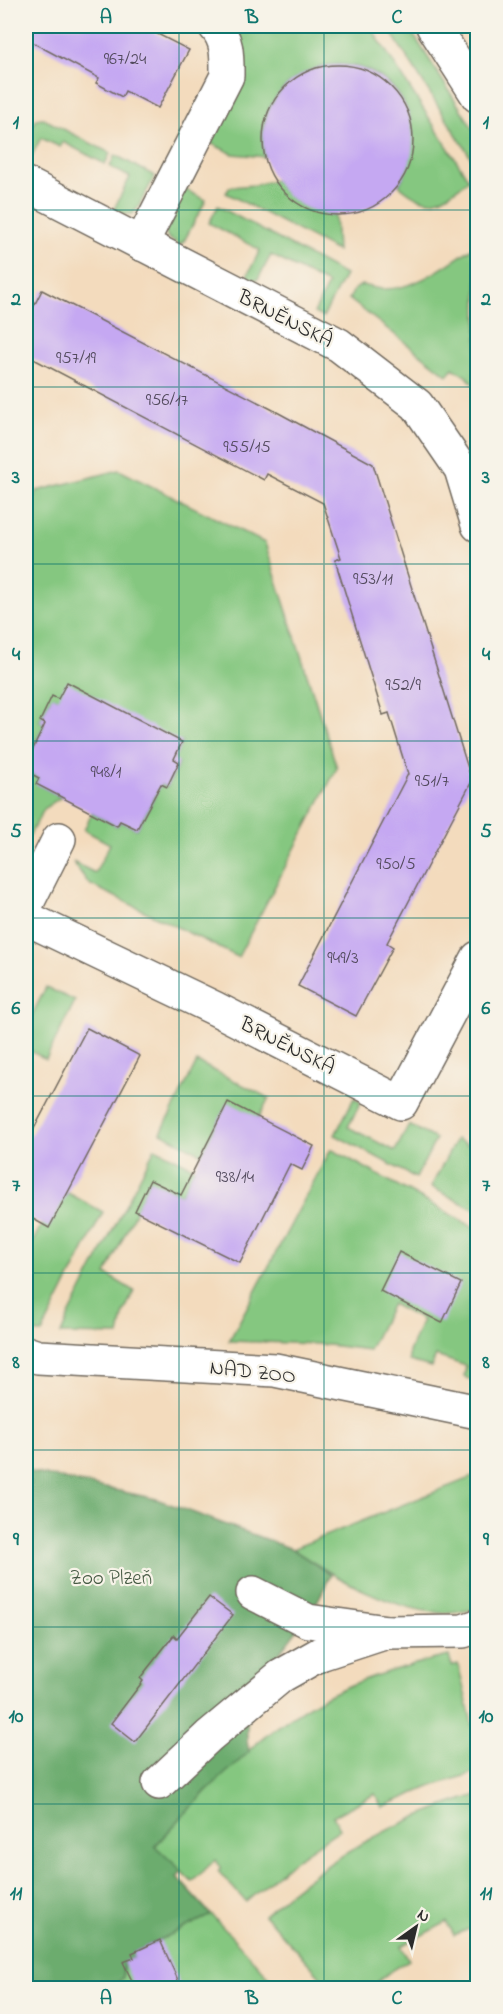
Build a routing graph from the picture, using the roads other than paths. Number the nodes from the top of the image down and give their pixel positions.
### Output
1 (214, 26) edge
2 (433, 26) edge
3 (477, 96) edge
4 (26, 184) edge
5 (141, 244) junction
6 (477, 525) edge
7 (59, 839) dead end
8 (26, 905) edge
9 (26, 918) edge
10 (477, 958) edge
11 (26, 1353) edge
12 (477, 1412) edge
13 (253, 1593) dead end
14 (477, 1626) edge
15 (387, 1632) junction
16 (159, 1783) dead end

1 - 5 street
2 - 3 street
4 - 5 street, BRNĚNSKÁ
5 - 6 street, BRNĚNSKÁ
7 - 8 street
9 - 10 street, BRNĚNSKÁ
11 - 12 street, NAD ZOO
13 - 15 street
14 - 15 street
15 - 16 street

